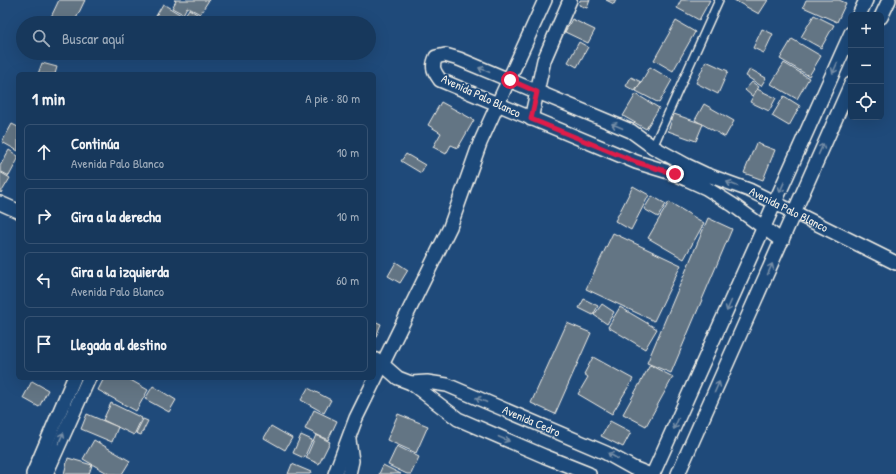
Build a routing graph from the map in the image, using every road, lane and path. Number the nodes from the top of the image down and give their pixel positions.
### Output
1 (545, 0) edge
2 (570, 0) edge
3 (719, 0) edge
4 (866, 0) edge
5 (889, 0) edge
6 (860, 12) edge
7 (883, 12) edge
8 (848, 40) edge
9 (510, 80) junction
10 (848, 91) edge
11 (537, 92) junction
12 (498, 105) junction
13 (531, 119) junction
14 (653, 147) junction
15 (0, 203) edge
16 (775, 203) junction
17 (16, 210) edge
18 (793, 212) junction
19 (764, 228) junction
20 (782, 241) junction
21 (896, 263) edge
22 (378, 361) edge
23 (398, 378) junction
24 (376, 379) edge
25 (73, 380) edge
26 (88, 380) edge
27 (372, 380) edge
28 (411, 383) junction
29 (348, 438) junction
30 (32, 474) edge
31 (46, 474) edge
32 (335, 474) edge
33 (349, 474) edge
34 (589, 474) edge
35 (648, 474) edge
36 (653, 474) edge
37 (678, 474) edge

1 - 9 street
2 - 11 street
3 - 14 lane
4 - 6 street
5 - 7 street
8 -> 16 street
9 - 11 street, Avenida Palo Blanco
9 - 12 street
9 -> 12 street, Avenida Palo Blanco
18 -> 10 street
11 - 13 street
14 -> 11 street, Avenida Palo Blanco
12 - 13 street, Avenida Palo Blanco
12 - 22 street
13 - 19 street, Avenida Palo Blanco
16 -> 14 street, Avenida Palo Blanco
15 - 17 street
16 - 18 street, Avenida Palo Blanco
16 - 19 street
18 - 20 street
18 - 21 street, Avenida Palo Blanco
19 - 20 street, Avenida Palo Blanco
19 -> 36 street
37 -> 20 street
22 - 23 street, Avenida Cedro
23 - 24 street, Avenida Cedro
23 - 28 street, Avenida Cedro
25 - 30 street
31 -> 26 street
27 - 29 street
28 -> 34 street, Avenida Cedro
35 -> 28 street, Avenida Cedro
29 - 32 street
29 - 33 street

